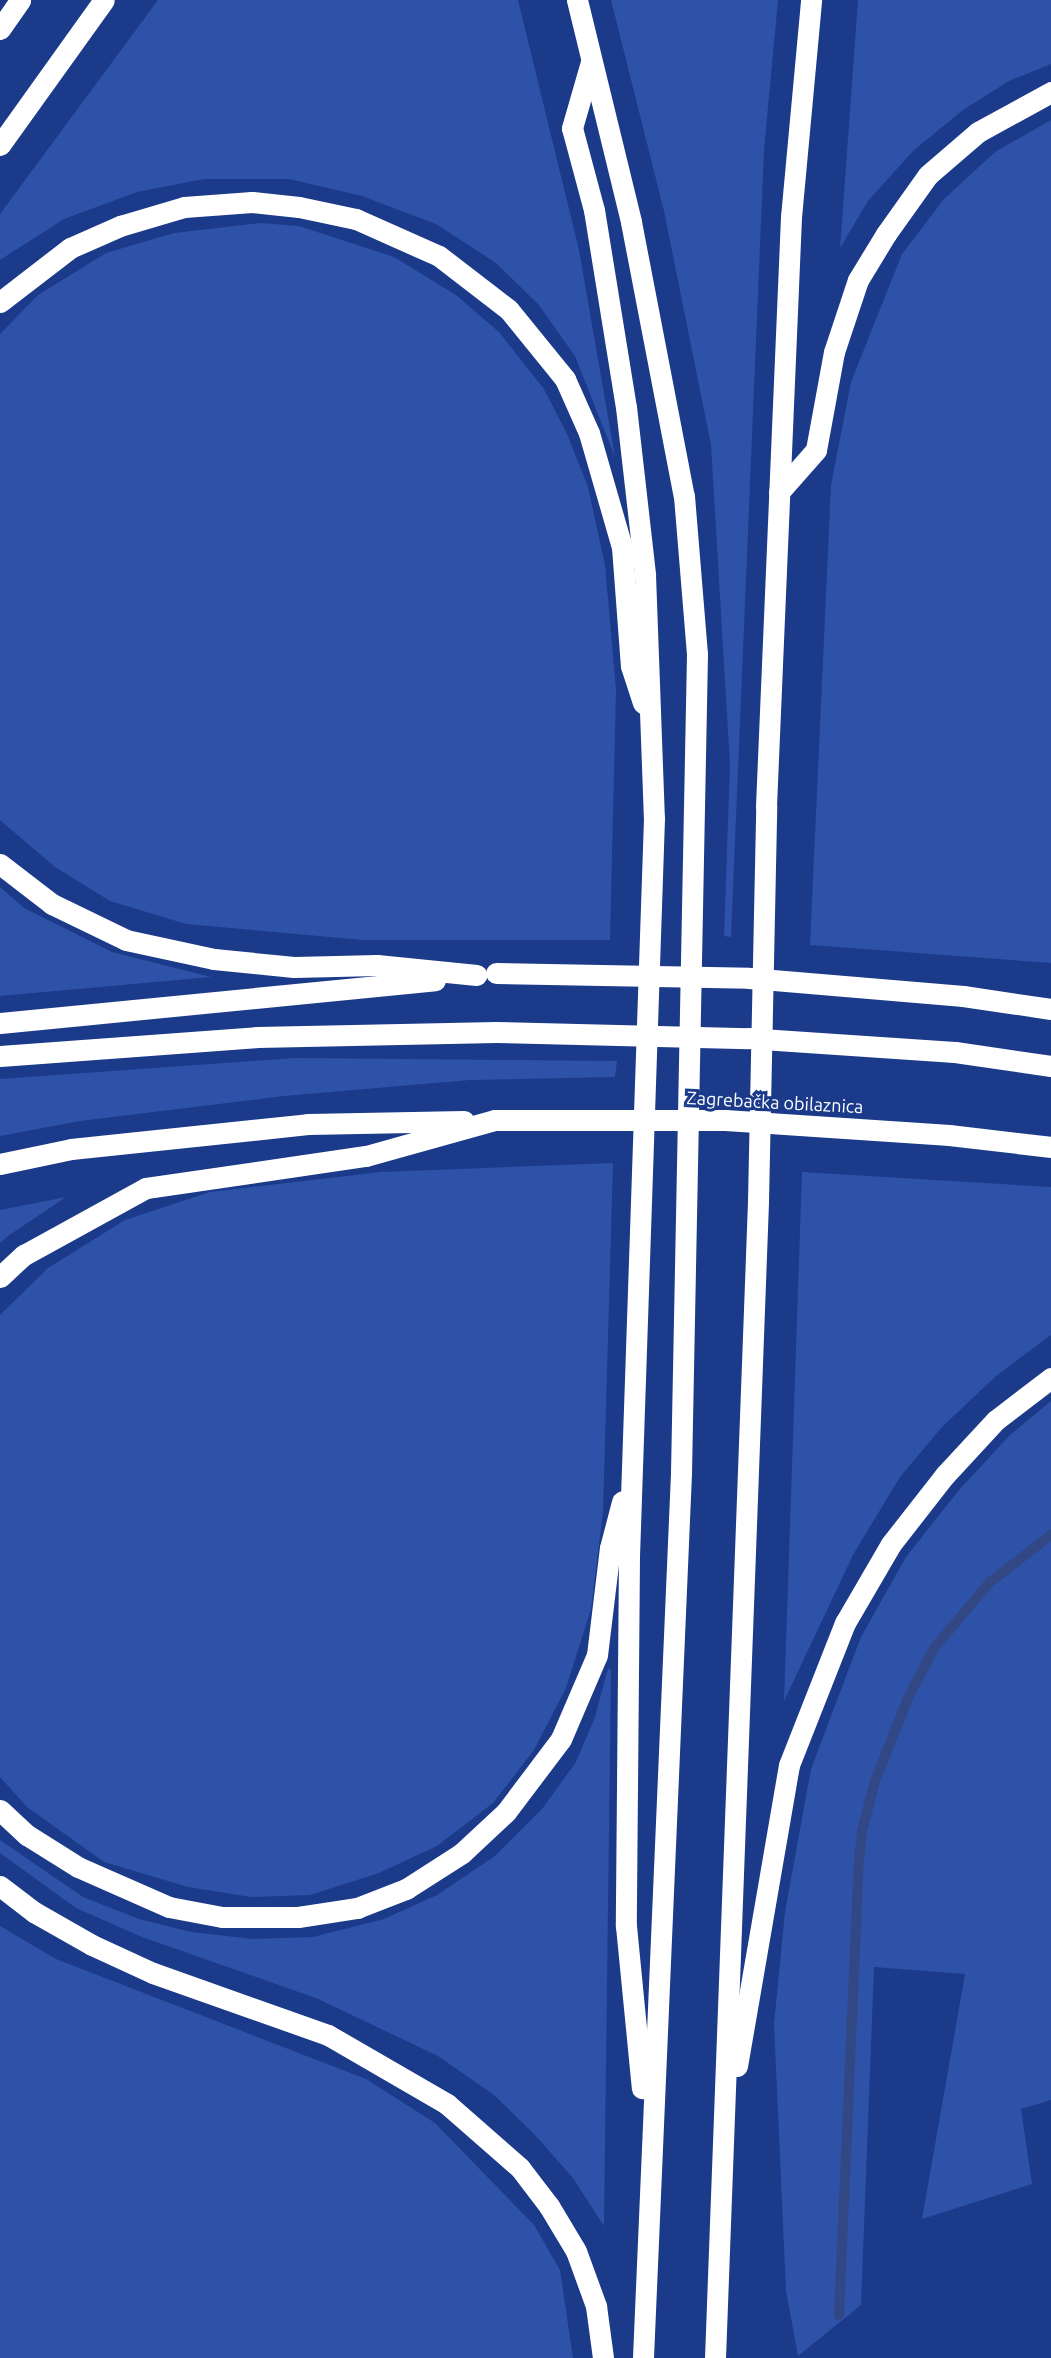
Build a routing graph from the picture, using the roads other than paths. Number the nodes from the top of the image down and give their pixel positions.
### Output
1 (20, 0) edge
2 (104, 0) edge
3 (577, 0) edge
4 (811, 0) edge
5 (0, 29) edge
6 (592, 60) junction
7 (1051, 92) edge
8 (0, 145) edge
9 (0, 302) edge
10 (779, 492) junction
11 (649, 721) junction
12 (0, 864) edge
13 (487, 974) junction
14 (1051, 1008) edge
15 (0, 1023) edge
16 (0, 1056) edge
17 (1051, 1066) edge
18 (495, 1120) junction
19 (1051, 1147) edge
20 (0, 1164) edge
21 (0, 1277) edge
22 (1051, 1378) edge
23 (632, 1466) junction
24 (0, 1810) edge
25 (0, 1886) edge
26 (724, 2147) junction
27 (650, 2160) junction
28 (603, 2358) edge
29 (643, 2358) edge
30 (715, 2358) edge

1 - 5 highway
2 - 8 highway
3 - 6 highway
4 - 10 highway
6 - 11 highway
6 - 27 highway
7 - 10 highway
9 - 11 highway
10 - 26 highway
11 - 23 highway
12 - 13 highway
13 - 14 highway, bridge
13 - 15 highway
16 - 17 highway, bridge
18 - 19 highway, Zagrebačka obilaznica, bridge
18 - 20 highway
18 - 21 highway
22 - 26 highway
23 - 24 highway
23 - 27 highway
25 - 28 highway
26 - 30 highway
27 - 29 highway

